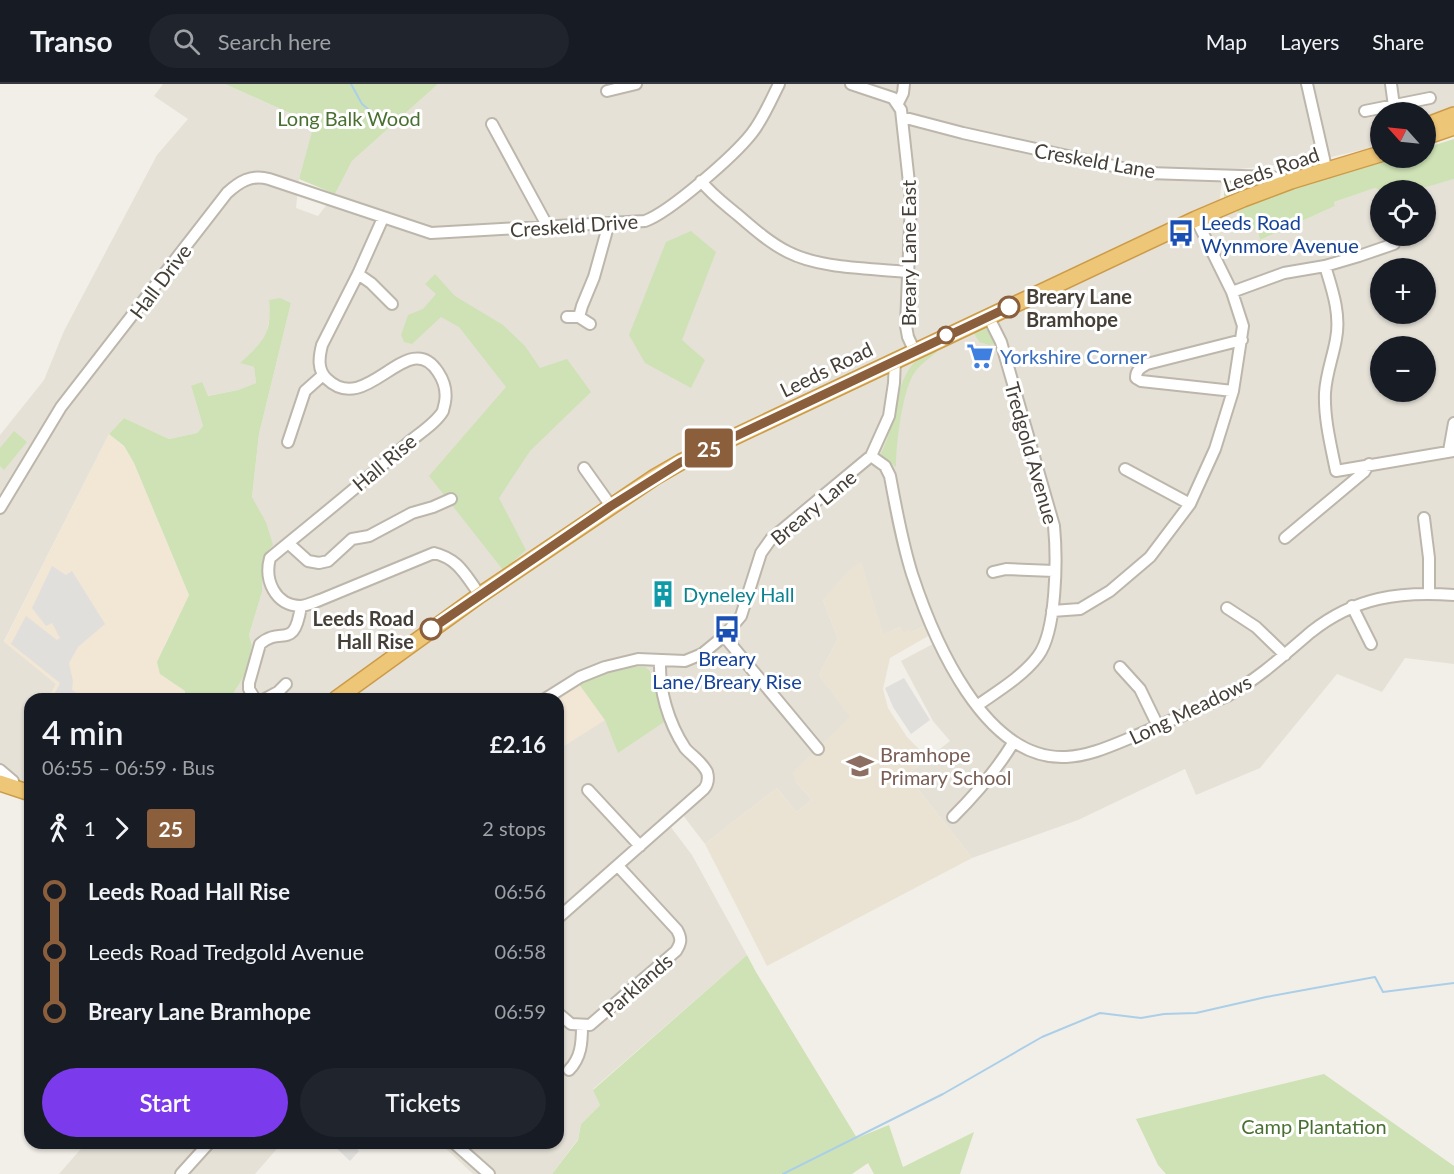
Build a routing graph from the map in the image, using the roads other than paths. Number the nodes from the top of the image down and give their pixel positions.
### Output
1 (636, 84) edge
2 (779, 84) edge
3 (851, 84) edge
4 (904, 84) edge
5 (1307, 84) edge
6 (1391, 84) edge
7 (607, 91) dead end
8 (1430, 98) dead end
9 (1393, 102) edge
10 (1412, 102) edge
11 (898, 103) junction
12 (1370, 110) edge
13 (1365, 111) dead end
14 (1454, 115) edge
15 (902, 117) junction
16 (1436, 122) edge
17 (492, 124) dead end
18 (1454, 127) edge
19 (1436, 133) edge
20 (1370, 157) edge
21 (1327, 172) junction
22 (701, 181) junction
23 (1292, 181) junction
24 (383, 218) junction
25 (1196, 219) junction
26 (609, 223) junction
27 (548, 226) junction
28 (1388, 246) edge
29 (1324, 266) junction
30 (907, 272) junction
31 (358, 274) junction
32 (1232, 292) junction
33 (392, 304) dead end
34 (988, 316) junction
35 (567, 317) dead end
36 (579, 317) junction
37 (590, 324) dead end
38 (1242, 340) junction
39 (914, 350) junction
40 (895, 359) junction
41 (323, 375) junction
42 (1233, 391) junction
43 (1454, 423) edge
44 (288, 442) dead end
45 (1452, 451) edge
46 (871, 456) junction
47 (1369, 464) junction
48 (584, 468) dead end
49 (1125, 469) dead end
50 (451, 499) dead end
51 (1190, 504) junction
52 (611, 506) junction
53 (0, 508) edge
54 (1424, 518) dead end
55 (1285, 538) dead end
56 (288, 543) junction
57 (1054, 571) junction
58 (993, 572) dead end
59 (1429, 594) junction
60 (480, 595) junction
61 (1454, 595) edge
62 (301, 606) junction
63 (1352, 606) junction
64 (1227, 608) dead end
65 (1053, 611) junction
66 (724, 636) junction
67 (1371, 644) dead end
68 (1284, 655) junction
69 (660, 660) junction
70 (1120, 667) dead end
71 (286, 684) dead end
72 (354, 692) edge
73 (251, 693) edge
74 (276, 693) edge
75 (555, 693) edge
76 (978, 705) junction
77 (1158, 726) junction
78 (1013, 743) junction
79 (818, 749) dead end
80 (0, 770) edge
81 (7, 785) edge
82 (588, 790) dead end
83 (24, 791) edge
84 (953, 817) dead end
85 (640, 846) junction
86 (618, 866) junction
87 (564, 913) edge
88 (564, 1018) edge
89 (582, 1026) junction
90 (569, 1070) dead end
91 (204, 1149) edge
92 (461, 1149) edge
93 (181, 1174) edge
94 (489, 1174) edge

1 - 7 street
2 - 22 street, Creskeld Drive
3 - 11 street
4 - 11 street
5 - 21 street
6 - 9 street
8 - 10 street
11 - 15 street, Breary Lane East
12 - 13 street
14 - 16 highway
15 - 23 street, Creskeld Lane
15 - 30 street, Breary Lane East
17 - 27 street
18 - 19 highway
20 - 21 highway, Leeds Road
21 - 23 highway, Leeds Road
22 - 26 street, Creskeld Drive
22 - 30 street
23 - 25 highway, Leeds Road
24 - 27 street, Creskeld Drive
24 - 31 street
24 - 53 street, Hall Drive
25 - 32 street
25 - 34 highway, Leeds Road
26 - 27 street, Creskeld Drive
26 - 36 street
28 - 29 street
29 - 32 street
29 - 47 street
30 - 39 street, Breary Lane East
31 - 33 street
31 - 41 street
32 - 38 street
34 - 39 highway, Leeds Road
34 - 57 street, Tredgold Avenue
35 - 36 street
36 - 37 street
38 - 42 street
38 - 42 street
39 - 40 highway, Leeds Road
40 - 46 street, Breary Lane
40 - 52 highway, Leeds Road
41 - 44 street
41 - 56 street, Hall Rise
42 - 51 street
43 - 45 street
45 - 47 street
46 - 66 street, Breary Lane
46 - 76 street
47 - 55 street
48 - 52 street
49 - 51 street
50 - 56 street
51 - 65 street
52 - 60 highway, Leeds Road
54 - 59 street
56 - 62 street, Hall Rise
57 - 58 street
57 - 65 street, Tredgold Avenue
59 - 61 street, Long Meadows
59 - 63 street, Long Meadows
60 - 62 street
60 - 72 highway, Leeds Road
62 - 73 street
63 - 67 street
63 - 68 street, Long Meadows
64 - 68 street
65 - 76 street, Tredgold Avenue
66 - 69 street, Breary Lane
66 - 79 street
68 - 77 street, Long Meadows
69 - 75 street, Breary Lane
69 - 85 street
70 - 77 street
71 - 74 street
76 - 78 street
77 - 78 street, Long Meadows
78 - 84 street
80 - 81 street
81 - 83 highway
82 - 85 street
85 - 86 street
86 - 87 street
86 - 89 street, Parklands
88 - 89 street, Parklands
89 - 90 street
91 - 93 street
92 - 94 street

